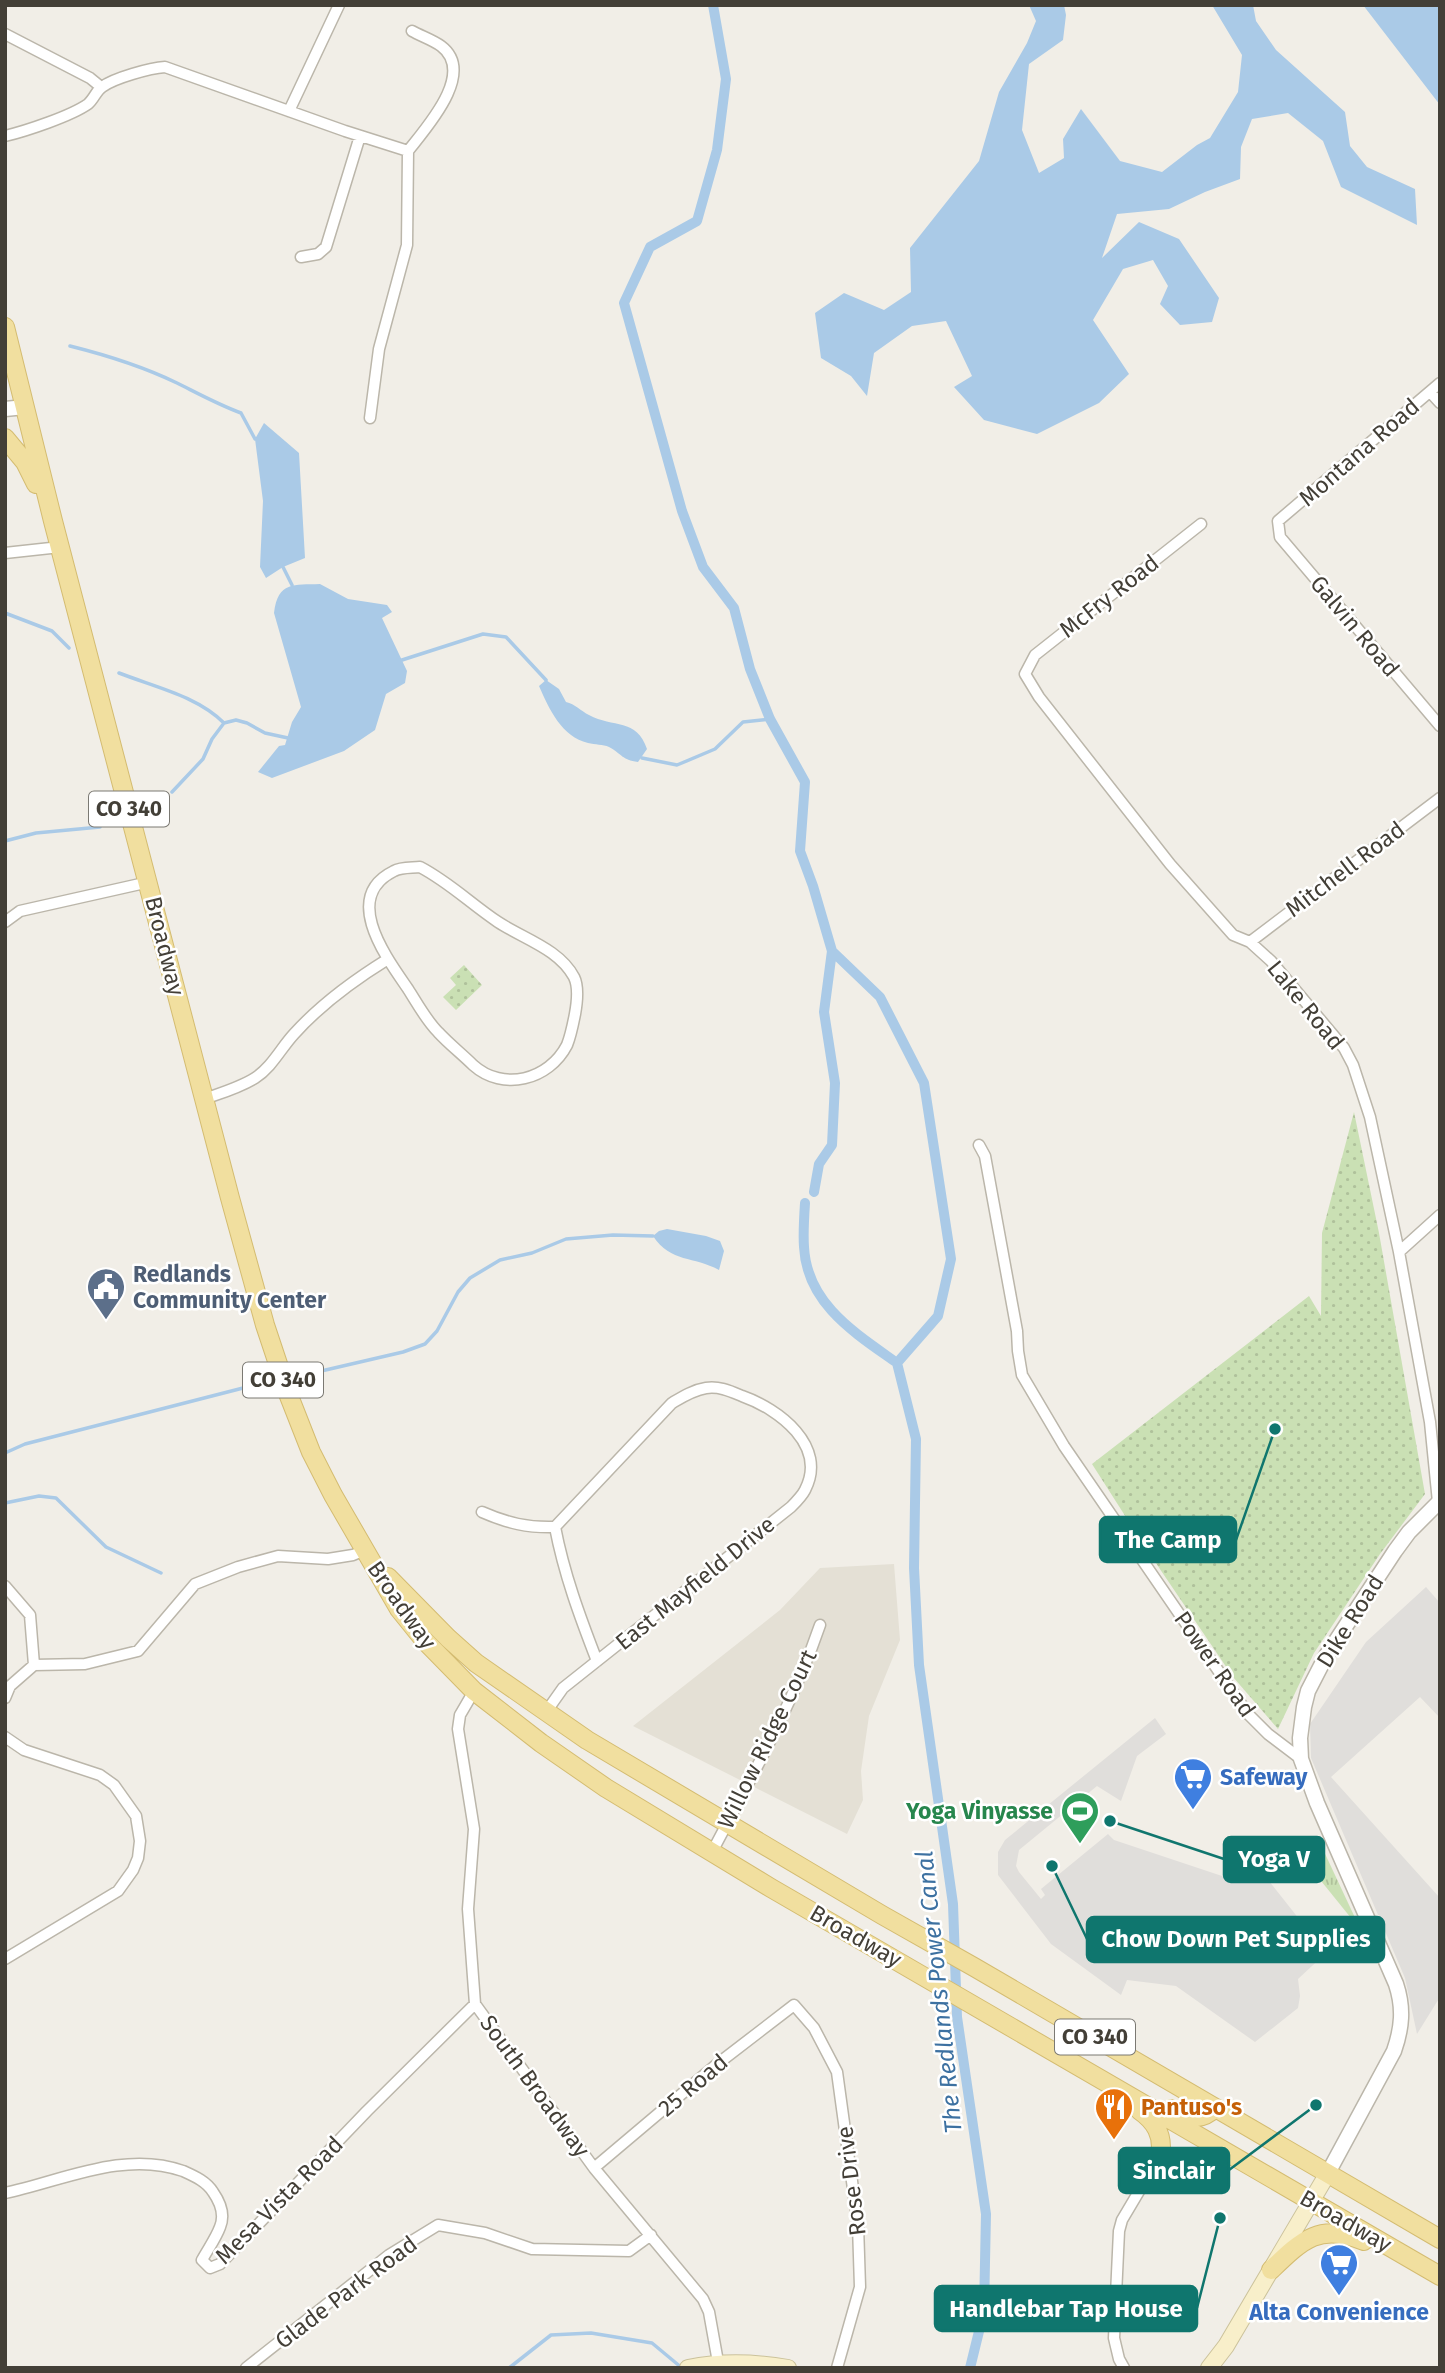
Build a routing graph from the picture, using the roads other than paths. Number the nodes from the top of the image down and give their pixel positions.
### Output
1 (339, 5) edge
2 (412, 31) dead end
3 (5, 34) edge
4 (101, 87) junction
5 (289, 111) junction
6 (5, 136) edge
7 (360, 136) junction
8 (408, 151) junction
9 (301, 257) dead end
10 (7, 334) edge
11 (5, 382) edge
12 (1440, 383) edge
13 (1430, 392) junction
14 (1440, 403) edge
15 (25, 407) junction
16 (5, 409) edge
17 (370, 418) dead end
18 (5, 438) edge
19 (53, 521) junction
20 (1278, 521) joint
21 (1201, 524) dead end
22 (60, 547) junction
23 (5, 554) edge
24 (1025, 674) joint
25 (1440, 726) edge
26 (1440, 798) edge
27 (149, 882) junction
28 (5, 922) edge
29 (1250, 942) junction
30 (388, 959) junction
31 (204, 1099) junction
32 (979, 1145) dead end
33 (1440, 1215) edge
34 (1399, 1252) junction
35 (1439, 1502) edge
36 (482, 1512) dead end
37 (555, 1527) junction
38 (365, 1550) junction
39 (5, 1586) edge
40 (820, 1625) dead end
41 (597, 1661) junction
42 (34, 1665) junction
43 (474, 1691) junction
44 (5, 1698) edge
45 (546, 1712) junction
46 (5, 1737) edge
47 (1301, 1759) junction
48 (621, 1797) junction
49 (727, 1822) junction
50 (712, 1852) junction
51 (5, 1959) edge
52 (475, 2004) junction
53 (794, 2005) joint
54 (1080, 2066) junction
55 (1215, 2108) junction
56 (1233, 2155) junction
57 (1160, 2156) junction
58 (594, 2168) junction
59 (1328, 2173) junction
60 (5, 2193) edge
61 (1311, 2201) junction
62 (651, 2235) junction
63 (1440, 2239) edge
64 (1418, 2263) junction
65 (1270, 2270) junction
66 (1440, 2276) edge
67 (718, 2362) junction
68 (692, 2367) edge
69 (246, 2368) edge
70 (788, 2368) edge
71 (837, 2368) edge
72 (1124, 2368) edge
73 (1209, 2368) edge

1 - 5 street
2 - 8 street
3 - 4 street
4 - 5 street
4 - 6 street
5 - 7 street
7 - 8 street
7 - 9 street
8 - 17 street
10 - 11 main road
10 - 15 main road, Broadway / CO 340
12 - 13 street, Montana Road
13 - 14 street
13 - 20 street, Montana Road
15 - 16 street
15 - 19 main road, Broadway / CO 340
18 - 19 main road
19 - 22 main road, Broadway / CO 340
20 - 25 street, Galvin Road
21 - 24 street, McFry Road
22 - 23 street
22 - 27 main road, Broadway / CO 340
24 - 29 street, Lake Road
26 - 29 street, Mitchell Road
27 - 28 street
27 - 31 main road, Broadway / CO 340
29 - 34 street, Lake Road
30 - 30 street
30 - 31 street
31 - 38 main road, Broadway / CO 340
32 - 47 street, Power Road
33 - 34 street
34 - 35 street, Lake Road
35 - 47 street, Dike Road
36 - 37 street
37 - 41 street
37 - 41 street, East Mayfield Drive
38 - 42 street
38 - 43 main road, Broadway / CO 340
38 - 45 main road, Broadway / CO 340
39 - 42 street
40 - 49 street, Willow Ridge Court
41 - 45 street, East Mayfield Drive
42 - 44 street
43 - 48 main road, Broadway / CO 340
43 - 52 street, South Broadway
45 - 48 main road
45 - 49 main road, Broadway / CO 340
46 - 51 street
47 - 59 street
48 - 50 main road, Broadway / CO 340
49 - 50 street, Willow Ridge Court
49 - 55 main road, Broadway / CO 340
50 - 54 main road, Broadway / CO 340
52 - 58 street, South Broadway
52 - 60 street, Mesa Vista Road
53 - 58 street, 25 Road
53 - 71 street, Rose Drive
54 - 55 main road
54 - 56 main road, Broadway / CO 340
54 - 57 main road
55 - 59 main road, Broadway / CO 340
56 - 57 main road
56 - 61 main road, Broadway / CO 340
57 - 72 street
58 - 62 street, South Broadway
59 - 61 main road
59 - 63 main road, Broadway / CO 340
61 - 64 main road, Broadway / CO 340
61 - 65 main road
62 - 67 street, South Broadway
62 - 69 street, Glade Park Road
64 - 65 main road
64 - 66 main road, Broadway / CO 340
65 - 73 main road
67 - 68 main road
67 - 70 main road

